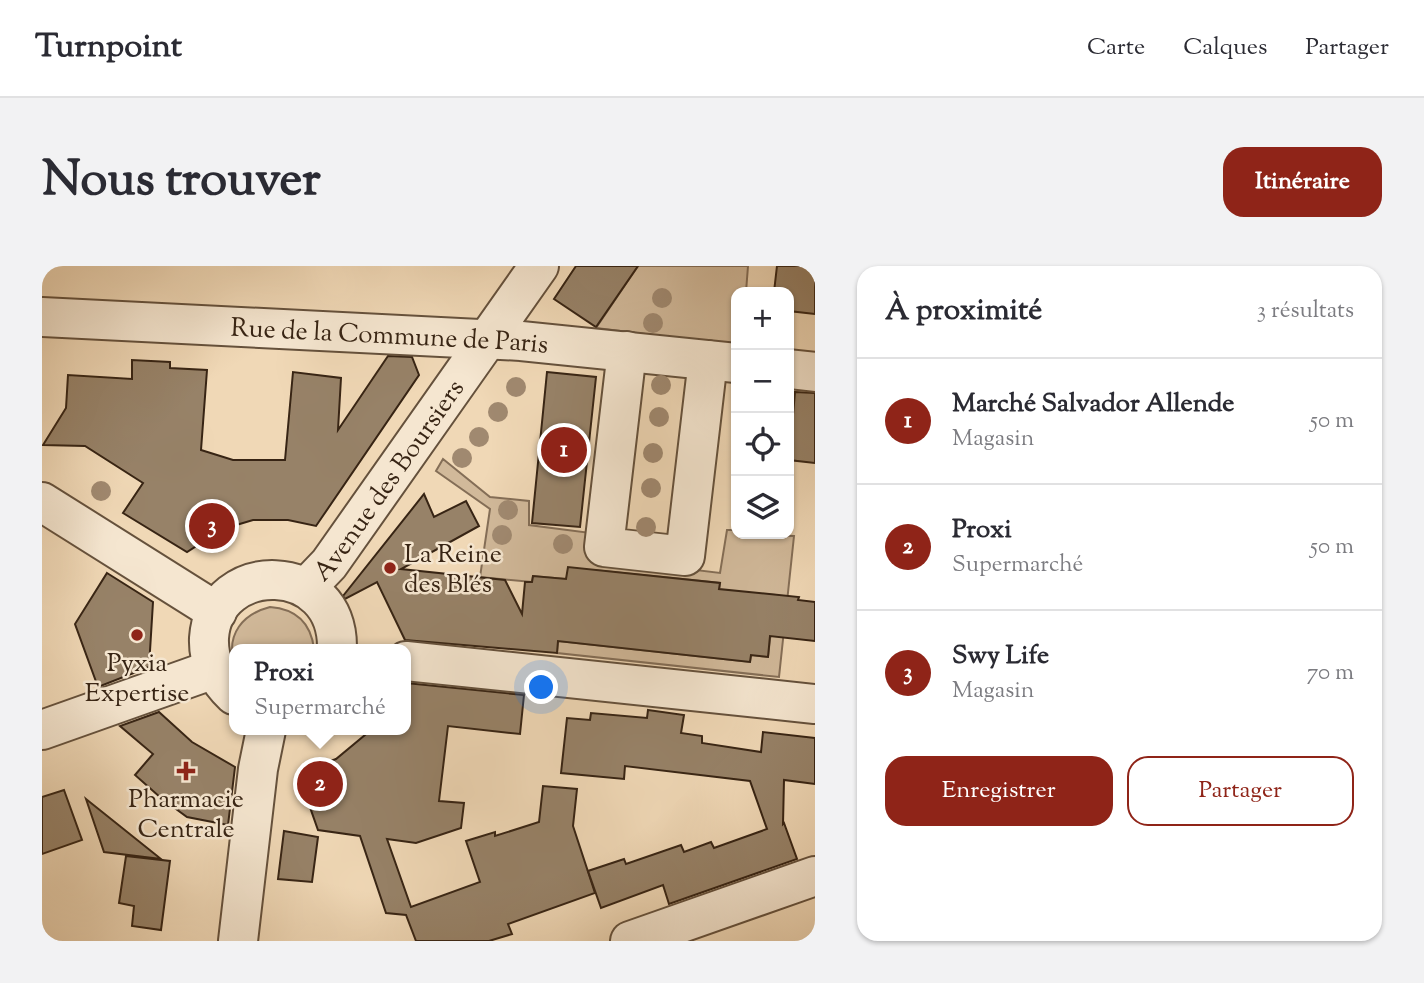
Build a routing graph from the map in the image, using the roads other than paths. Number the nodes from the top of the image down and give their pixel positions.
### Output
1 (540, 266) edge
2 (42, 317) edge
3 (487, 338) junction
4 (627, 351) junction
5 (722, 362) edge
6 (794, 370) edge
7 (815, 372) edge
8 (42, 502) edge
9 (306, 588) junction
10 (217, 612) junction
11 (337, 644) edge
12 (411, 662) edge
13 (224, 682) edge
14 (815, 704) edge
15 (42, 730) edge
16 (265, 735) edge
17 (815, 876) edge
18 (238, 941) edge
19 (630, 941) edge

1 - 3 street, Avenue des Boursiers
2 - 3 street, Rue de la Commune de Paris
3 - 4 street, Rue de la Commune de Paris
3 - 9 street, Avenue des Boursiers
4 - 5 street, Rue de la Commune de Paris
4 - 5 street
6 - 7 street
8 - 10 street
9 - 10 street
9 - 11 street
10 - 13 street
12 - 14 street
13 - 15 street
16 - 18 street
17 - 19 street

